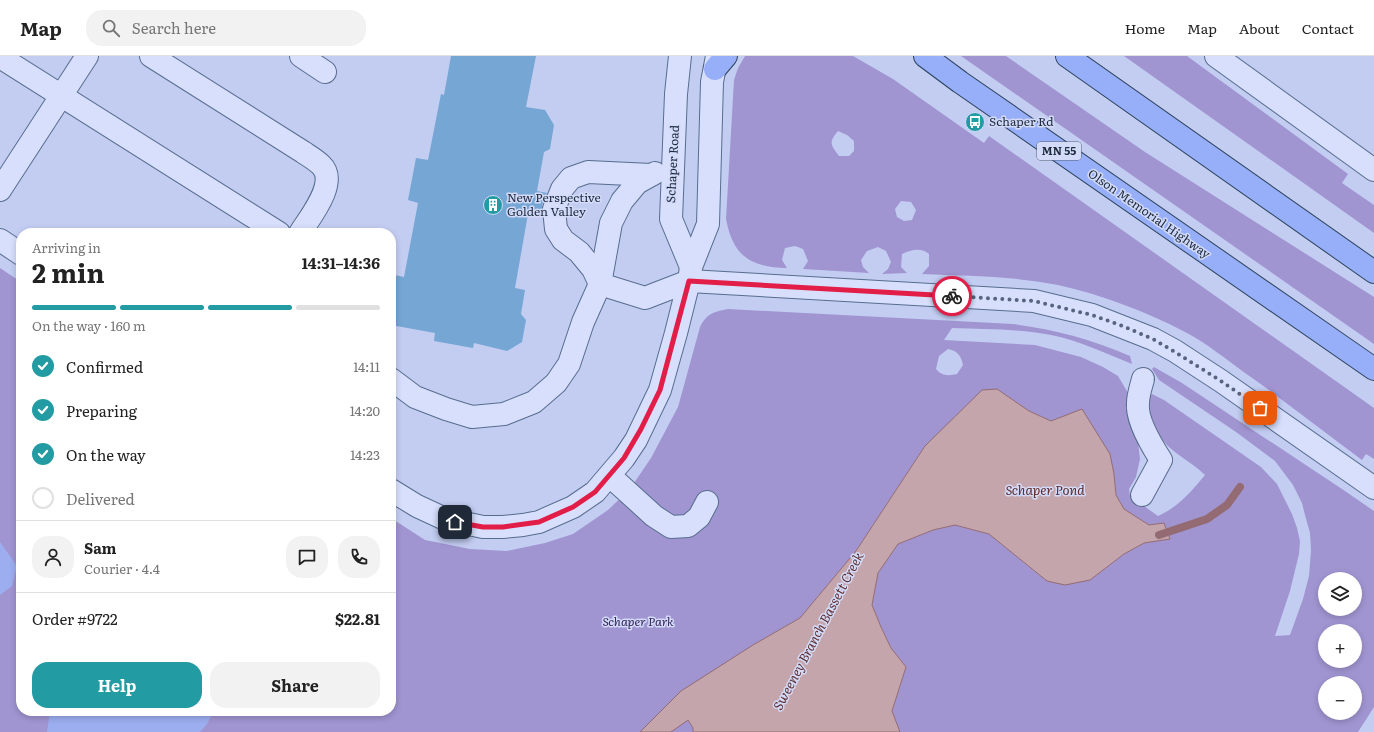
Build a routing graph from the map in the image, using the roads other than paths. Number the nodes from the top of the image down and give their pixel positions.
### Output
1 (87, 56) edge
2 (151, 56) edge
3 (301, 56) edge
4 (680, 56) edge
5 (908, 56) edge
6 (925, 56) edge
7 (1067, 56) edge
8 (1216, 56) edge
9 (0, 57) edge
10 (719, 60) edge
11 (325, 72) dead end
12 (960, 82) junction
13 (61, 96) junction
14 (673, 164) junction
15 (1374, 170) edge
16 (651, 175) junction
17 (0, 190) edge
18 (271, 228) edge
19 (303, 228) edge
20 (0, 240) edge
21 (16, 251) edge
22 (1374, 272) edge
23 (690, 274) junction
24 (600, 284) junction
25 (1374, 369) edge
26 (1143, 379) dead end
27 (396, 383) edge
28 (610, 476) junction
29 (1374, 488) edge
30 (396, 493) edge
31 (1142, 495) dead end
32 (707, 502) dead end

1 - 13 street
2 - 19 street
3 - 11 street
4 - 14 street, Schaper Road
5 - 12 main road
6 - 12 main road, Olson Memorial Highway / MN 55
7 - 22 main road
8 - 15 street
9 - 13 street
10 - 23 street
12 - 25 main road, Olson Memorial Highway / MN 55
13 - 17 street
13 - 18 street
14 - 16 street
14 - 23 street, Schaper Road
16 - 24 street
16 - 24 street
20 - 21 street
23 - 24 street
23 - 28 street
23 - 29 street
24 - 27 street
26 - 31 street
28 - 30 street
28 - 32 street

